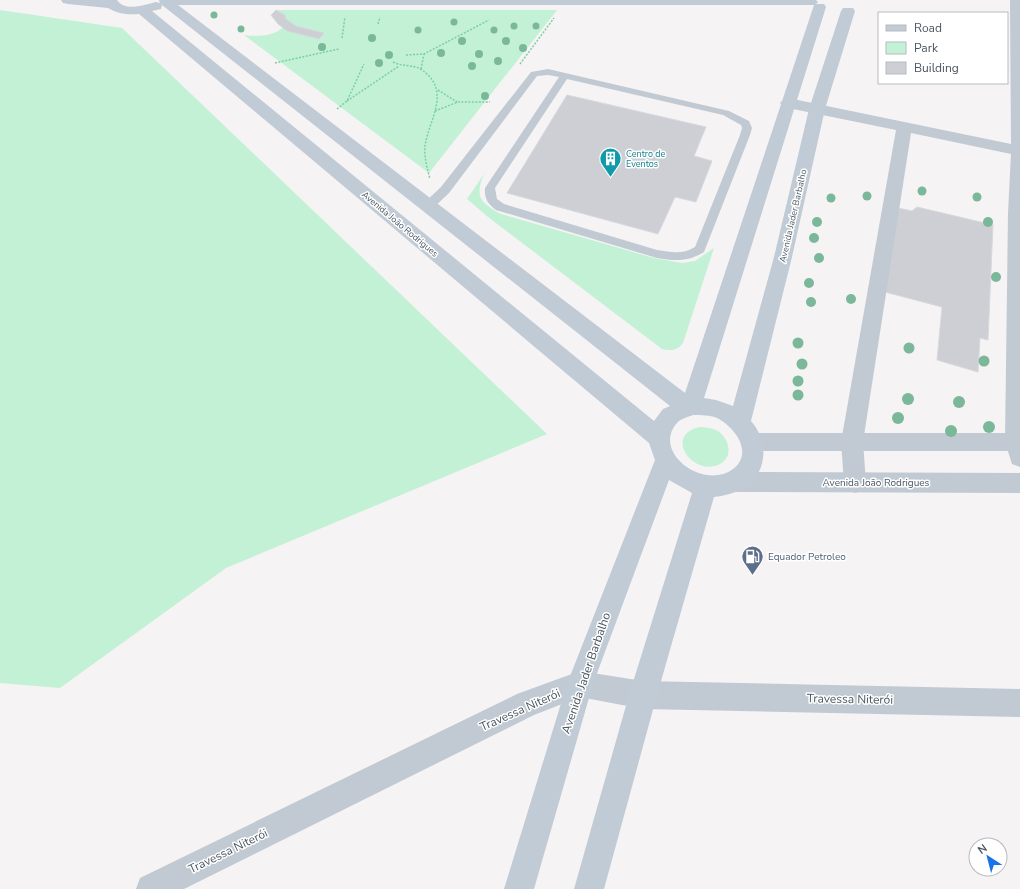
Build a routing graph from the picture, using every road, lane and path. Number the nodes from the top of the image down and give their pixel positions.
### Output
1 (68, 0) edge
2 (1017, 0) edge
3 (166, 1) edge
4 (111, 2) edge
5 (813, 3) edge
6 (142, 10) junction
7 (345, 16) dead end
8 (488, 20) dead end
9 (342, 38) dead end
10 (339, 49) dead end
11 (424, 54) junction
12 (406, 55) dead end
13 (393, 62) dead end
14 (276, 63) dead end
15 (364, 64) dead end
16 (1018, 65) edge
17 (399, 66) junction
18 (421, 69) junction
19 (565, 76) junction
20 (438, 90) junction
21 (347, 101) junction
22 (458, 102) junction
23 (494, 102) dead end
24 (788, 104) junction
25 (817, 109) junction
26 (337, 110) dead end
27 (435, 111) junction
28 (904, 128) junction
29 (1019, 151) edge
30 (430, 179) dead end
31 (429, 205) junction
32 (1018, 213) edge
33 (689, 406) junction
34 (740, 422) junction
35 (752, 442) junction
36 (852, 442) junction
37 (1019, 447) edge
38 (662, 450) junction
39 (733, 482) junction
40 (855, 483) junction
41 (1020, 483) edge
42 (706, 486) junction
43 (580, 684) junction
44 (643, 695) junction
45 (1020, 703) edge
46 (151, 889) edge
47 (519, 889) edge
48 (589, 889) edge

1 - 4 main road
2 - 16 street
3 - 5 main road
3 - 6 main road
3 - 31 main road
4 - 6 main road
5 - 24 main road
5 - 25 main road, Avenida Jader Barbalho
6 - 38 main road, Avenida João Rodrigues
7 - 9 path
8 - 11 path
10 - 14 path
11 - 12 path
11 - 18 path
13 - 17 path
15 - 21 path
16 - 29 street
17 - 18 path
17 - 21 path
18 - 20 path
19 - 19 lane
19 - 31 lane
20 - 22 path
20 - 27 path
21 - 26 path
22 - 23 path
22 - 27 path
24 - 25 street
24 - 33 main road
25 - 28 street
25 - 34 main road, Avenida Jader Barbalho
27 - 30 path
28 - 29 street
28 - 36 street
29 - 32 street
31 - 33 main road
32 - 37 street
33 - 34 main road
33 - 38 main road
34 - 35 main road
35 - 36 street
35 - 39 main road
36 - 37 street
36 - 40 street
38 - 42 main road
38 - 43 main road, Avenida Jader Barbalho
39 - 40 street, Avenida João Rodrigues
39 - 42 main road
40 - 41 street, Avenida João Rodrigues
42 - 44 main road
43 - 44 street, Travessa Niterói
43 - 46 street, Travessa Niterói
43 - 47 main road, Avenida Jader Barbalho
44 - 45 street, Travessa Niterói
44 - 48 main road

